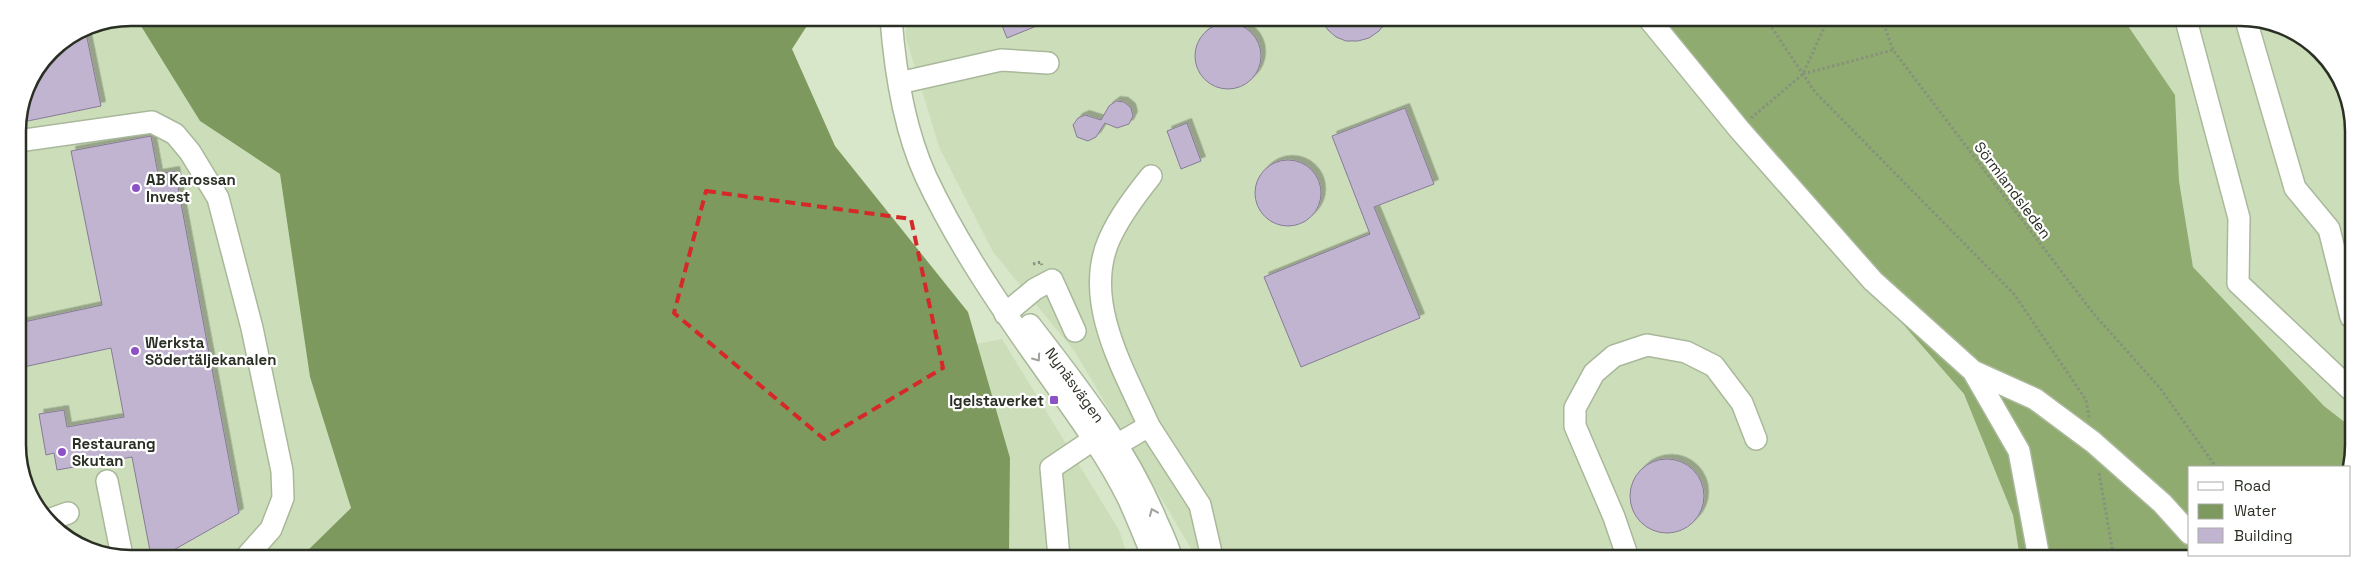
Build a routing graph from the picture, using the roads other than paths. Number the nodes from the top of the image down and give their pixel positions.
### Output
1 (892, 26) edge
2 (1655, 26) edge
3 (2188, 26) edge
4 (2248, 26) edge
5 (1048, 63) dead end
6 (899, 84) junction
7 (26, 140) edge
8 (1151, 176) dead end
9 (2345, 293) edge
10 (1010, 310) junction
11 (1075, 331) dead end
12 (1973, 371) junction
13 (2345, 384) edge
14 (1149, 426) junction
15 (1756, 439) dead end
16 (1105, 442) junction
17 (107, 481) dead end
18 (68, 514) dead end
19 (56, 518) edge
20 (2188, 532) edge
21 (121, 549) edge
22 (252, 550) edge
23 (1059, 550) edge
24 (1150, 550) edge
25 (1168, 550) edge
26 (1210, 550) edge
27 (1625, 550) edge
28 (2038, 550) edge

1 - 6 street, Nynäsvägen
2 - 12 street
3 - 13 street
4 - 9 street
5 - 6 street
6 - 10 street, Nynäsvägen
7 - 22 street
8 - 14 street
10 - 11 street
10 - 16 street, Nynäsvägen
12 - 20 street
12 - 28 street
14 - 16 street
14 - 26 street
15 - 27 street
16 - 23 street
16 - 24 street, Nynäsvägen
25 -> 16 street, Nynäsvägen
17 - 21 street
18 - 19 street

